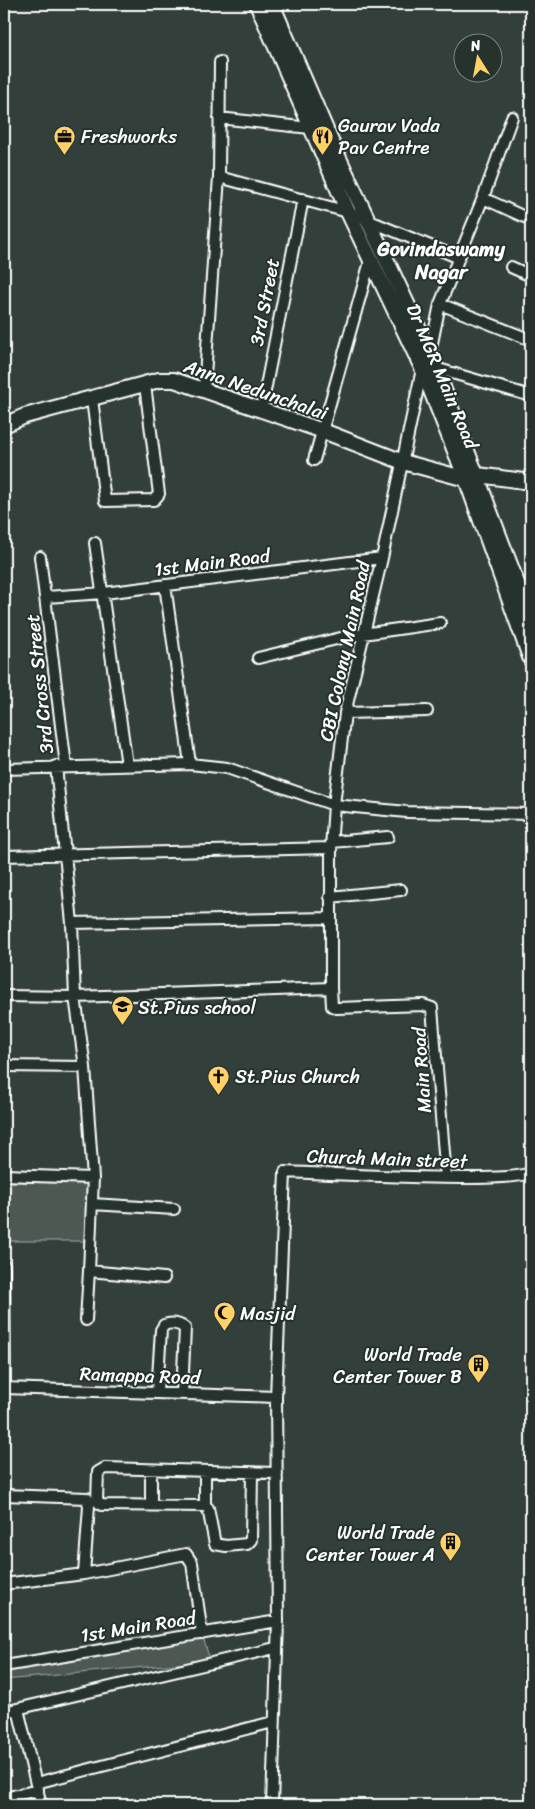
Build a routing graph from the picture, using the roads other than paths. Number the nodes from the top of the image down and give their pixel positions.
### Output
1 (256, 4) edge
2 (272, 4) edge
3 (220, 62) dead end
4 (512, 117) dead end
5 (219, 118) junction
6 (310, 128) junction
7 (219, 177) junction
8 (483, 198) junction
9 (302, 199) junction
10 (348, 212) junction
11 (367, 219) junction
12 (531, 220) edge
13 (457, 256) junction
14 (370, 258) junction
15 (511, 267) dead end
16 (531, 276) edge
17 (440, 304) junction
18 (531, 340) edge
19 (430, 353) junction
20 (429, 368) junction
21 (145, 385) junction
22 (204, 390) junction
23 (531, 396) edge
24 (92, 399) junction
25 (260, 411) junction
26 (4, 425) edge
27 (323, 431) junction
28 (314, 460) dead end
29 (402, 462) junction
30 (472, 477) junction
31 (531, 482) edge
32 (95, 542) dead end
33 (40, 557) dead end
34 (382, 558) junction
35 (165, 585) junction
36 (104, 593) junction
37 (46, 597) junction
38 (531, 620) edge
39 (440, 623) dead end
40 (363, 634) junction
41 (258, 658) dead end
42 (531, 660) edge
43 (427, 711) dead end
44 (345, 713) junction
45 (190, 764) junction
46 (61, 766) junction
47 (127, 766) junction
48 (4, 769) edge
49 (334, 805) junction
50 (531, 814) edge
51 (388, 837) dead end
52 (332, 845) junction
53 (63, 854) junction
54 (4, 856) edge
55 (400, 890) dead end
56 (330, 897) junction
57 (330, 918) junction
58 (72, 923) junction
59 (331, 988) junction
60 (4, 996) edge
61 (76, 997) junction
62 (331, 1000) joint
63 (4, 1066) edge
64 (85, 1067) junction
65 (531, 1172) edge
66 (4, 1175) edge
67 (446, 1177) junction
68 (93, 1178) junction
69 (92, 1204) junction
70 (174, 1208) dead end
71 (4, 1266) edge
72 (89, 1271) junction
73 (164, 1278) dead end
74 (86, 1320) dead end
75 (5, 1388) edge
76 (157, 1393) junction
77 (182, 1394) junction
78 (276, 1397) junction
79 (151, 1470) junction
80 (205, 1472) junction
81 (252, 1473) junction
82 (277, 1474) junction
83 (4, 1495) edge
84 (152, 1505) junction
85 (205, 1506) junction
86 (84, 1574) junction
87 (4, 1584) edge
88 (278, 1621) junction
89 (202, 1634) junction
90 (276, 1648) junction
91 (4, 1666) edge
92 (18, 1710) junction
93 (4, 1712) edge
94 (273, 1722) junction
95 (37, 1786) junction
96 (4, 1798) edge
97 (41, 1805) edge
98 (270, 1805) edge

1 - 6 main road, Dr MGR Main Road
2 - 11 main road, Dr MGR Main Road
3 - 5 street
4 - 8 street
5 - 6 street
5 - 7 street
6 - 10 main road, Dr MGR Main Road
7 - 9 street
7 - 22 street
8 - 12 street
8 - 13 street
9 - 10 street
9 - 25 street, 3rd Street
10 - 11 street
10 - 14 main road, Dr MGR Main Road
11 - 13 street
11 - 19 main road, Dr MGR Main Road
13 - 17 street
14 - 20 main road, Dr MGR Main Road
14 - 27 street
15 - 16 street
17 - 18 street
17 - 19 street
19 - 20 main road, Dr MGR Main Road
20 - 23 street
20 - 29 street, CBI Colony Main Road
20 - 30 main road, Dr MGR Main Road
21 - 22 main road, Anna Nedunchalai
21 - 24 main road, Anna Nedunchalai
21 - 24 street
22 - 25 main road, Anna Nedunchalai
24 - 26 main road, Anna Nedunchalai
25 - 27 main road, Anna Nedunchalai
27 - 28 street
27 - 29 main road, Anna Nedunchalai
29 - 30 main road, Anna Nedunchalai
29 - 34 street, CBI Colony Main Road
30 - 31 main road, Anna Nedunchalai
30 - 38 main road, Dr MGR Main Road
30 - 42 main road, Dr MGR Main Road
32 - 36 street
33 - 37 street, 3rd Cross Street
34 - 35 street, 1st Main Road
34 - 40 street, CBI Colony Main Road
35 - 36 street, 1st Main Road
35 - 45 street
36 - 37 street, 1st Main Road
36 - 47 street
37 - 46 street, 3rd Cross Street
39 - 40 street
40 - 41 street
40 - 44 street, CBI Colony Main Road
43 - 44 street
44 - 49 street, CBI Colony Main Road
45 - 47 street
45 - 49 street
46 - 47 street
46 - 48 street
46 - 53 street, 3rd Cross Street
49 - 50 street
49 - 52 street, CBI Colony Main Road
51 - 52 street
52 - 53 street
52 - 56 street, CBI Colony Main Road
53 - 54 street
53 - 58 street, 3rd Cross Street
55 - 56 street
56 - 57 street, CBI Colony Main Road
57 - 58 street
57 - 59 street, CBI Colony Main Road
58 - 61 street, 3rd Cross Street
59 - 61 street
59 - 62 street, CBI Colony Main Road
60 - 61 street
61 - 64 street, 3rd Cross Street
62 - 67 street, Main Road
63 - 64 street
64 - 68 street, 3rd Cross Street
65 - 67 street, Church Main street
66 - 68 street
67 - 78 street, Church Main street
68 - 69 street, 3rd Cross Street
69 - 70 street
69 - 72 street, 3rd Cross Street
71 - 75 street
72 - 73 street
72 - 74 street, 3rd Cross Street
75 - 76 street, Ramappa Road
76 - 77 street, Ramappa Road
76 - 77 street
77 - 78 street, Ramappa Road
78 - 82 street
79 - 80 street
79 - 84 street
79 - 84 street
80 - 81 street
80 - 85 street
81 - 82 street
81 - 85 street
82 - 88 street
83 - 86 street
84 - 85 street
86 - 87 street
86 - 89 street
88 - 89 street, 1st Main Road
88 - 90 street
89 - 91 street, 1st Main Road
90 - 92 street
90 - 94 street
92 - 93 street
92 - 95 street
94 - 95 street
94 - 98 street
95 - 96 street
95 - 97 street

